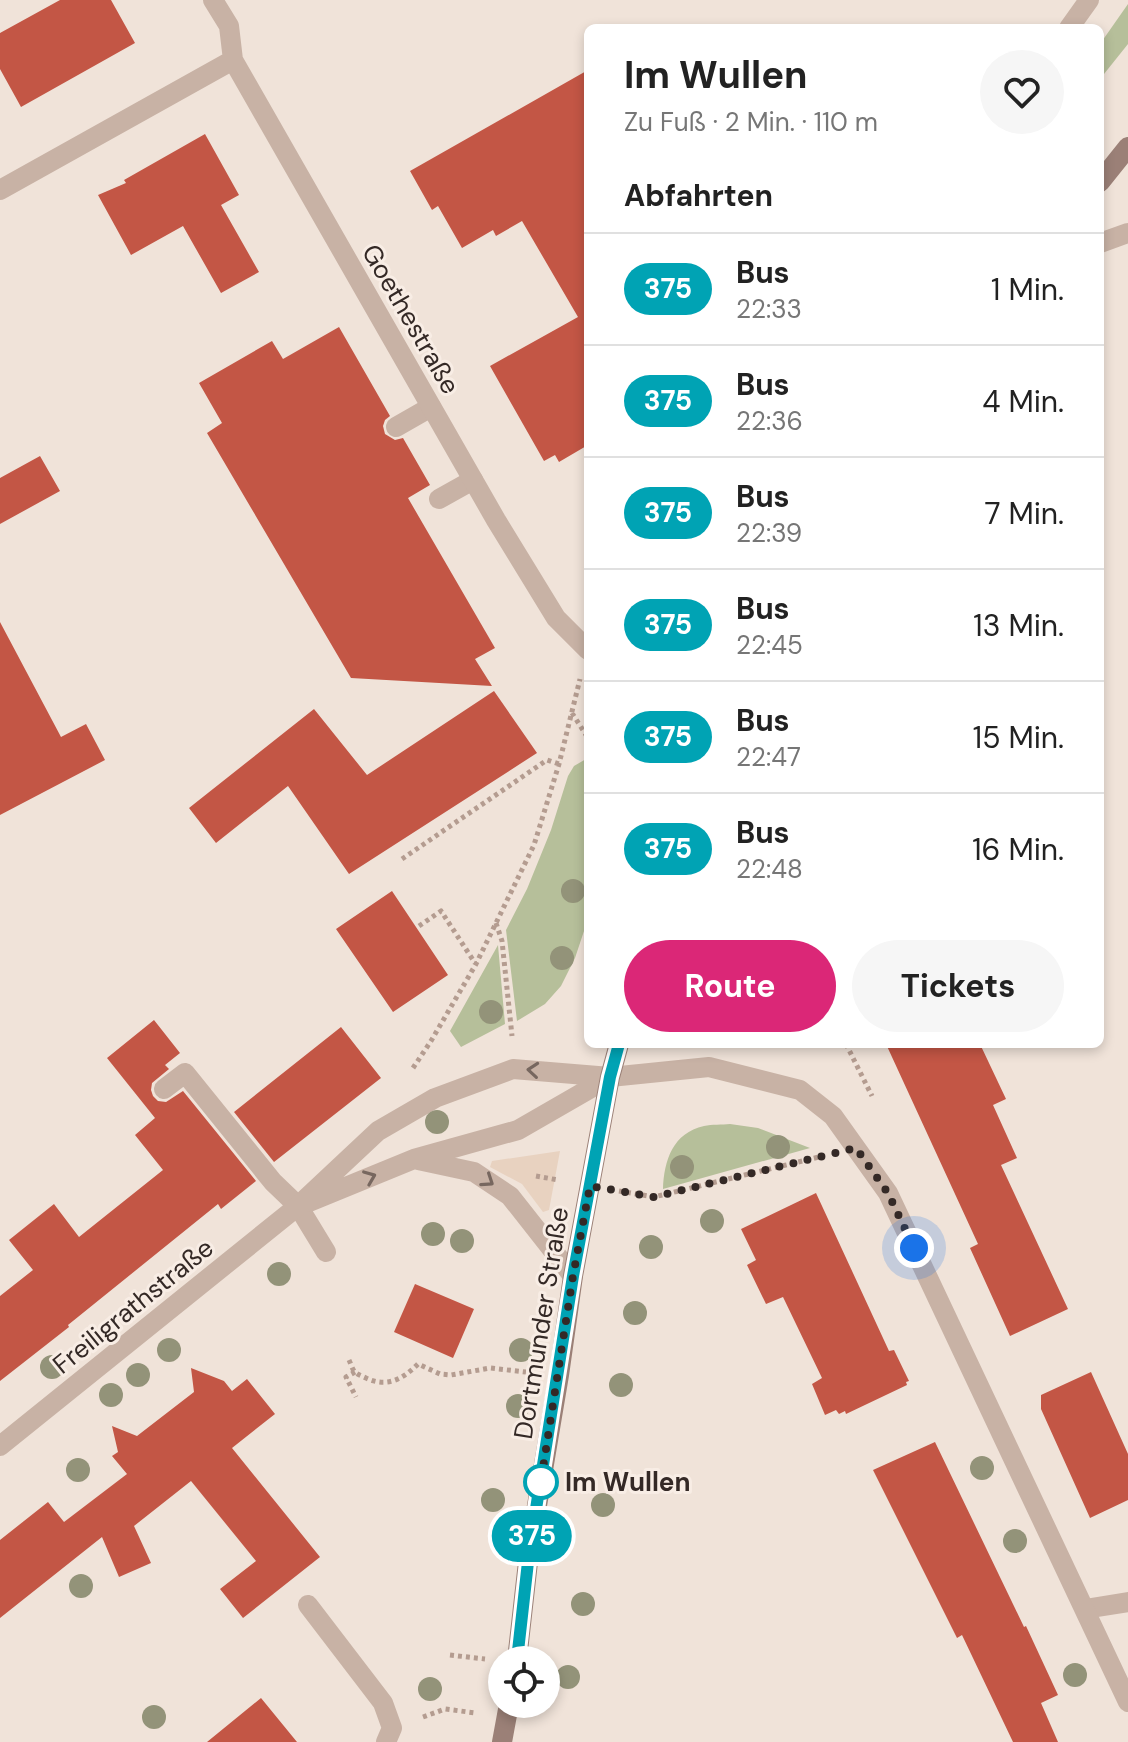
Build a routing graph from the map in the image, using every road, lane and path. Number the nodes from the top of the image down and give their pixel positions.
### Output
1 (213, 0) edge
2 (1089, 0) edge
3 (1072, 24) edge
4 (233, 60) junction
5 (1128, 147) edge
6 (1104, 177) edge
7 (0, 190) edge
8 (1128, 233) edge
9 (1104, 242) edge
10 (431, 407) junction
11 (396, 427) dead end
12 (473, 480) junction
13 (439, 499) dead end
14 (584, 647) edge
15 (584, 662) edge
16 (572, 712) junction
17 (584, 732) edge
18 (559, 764) junction
19 (402, 859) dead end
20 (496, 923) junction
21 (419, 926) dead end
22 (476, 964) junction
23 (512, 1046) dead end
24 (618, 1048) edge
25 (848, 1048) edge
26 (413, 1068) dead end
27 (610, 1077) junction
28 (164, 1089) dead end
29 (872, 1096) dead end
30 (856, 1148) junction
31 (414, 1159) junction
32 (532, 1175) dead end
33 (590, 1186) junction
34 (298, 1206) junction
35 (326, 1252) dead end
36 (573, 1276) junction
37 (349, 1360) dead end
38 (355, 1372) junction
39 (559, 1375) junction
40 (356, 1397) dead end
41 (0, 1446) edge
42 (1128, 1602) edge
43 (308, 1605) dead end
44 (1085, 1609) junction
45 (519, 1646) edge
46 (450, 1655) dead end
47 (488, 1660) edge
48 (1128, 1702) edge
49 (488, 1710) edge
50 (506, 1718) edge
51 (389, 1735) edge
52 (502, 1742) edge

1 - 4 street, Goethestraße
2 - 3 street
4 - 7 street
4 - 10 street, Goethestraße
5 - 6 main road
8 - 9 street
10 - 11 street
10 - 12 street, Goethestraße
12 - 13 street
12 - 14 street, Goethestraße
15 - 16 path
16 - 17 path
16 - 18 path
18 - 19 path
18 - 20 path
20 - 22 path
20 - 23 path
21 - 22 path
22 - 26 path
24 - 27 main road, Dortmunder Straße
25 - 29 path
27 - 30 street
27 - 31 street, Freiligrathstraße
27 - 33 main road, Dortmunder Straße
27 -> 34 street, Freiligrathstraße
28 - 34 street
30 - 33 path
30 - 44 street
34 -> 31 street, Freiligrathstraße
31 -> 36 street
32 - 33 path
33 - 36 main road, Dortmunder Straße
34 - 35 street
34 - 41 street, Freiligrathstraße
36 - 39 main road, Dortmunder Straße
37 - 38 path
38 - 39 path
38 - 40 path
39 - 45 main road, Dortmunder Straße
42 - 44 street
43 - 51 street
44 - 48 street
46 - 47 path
49 - 51 path
50 - 52 main road

